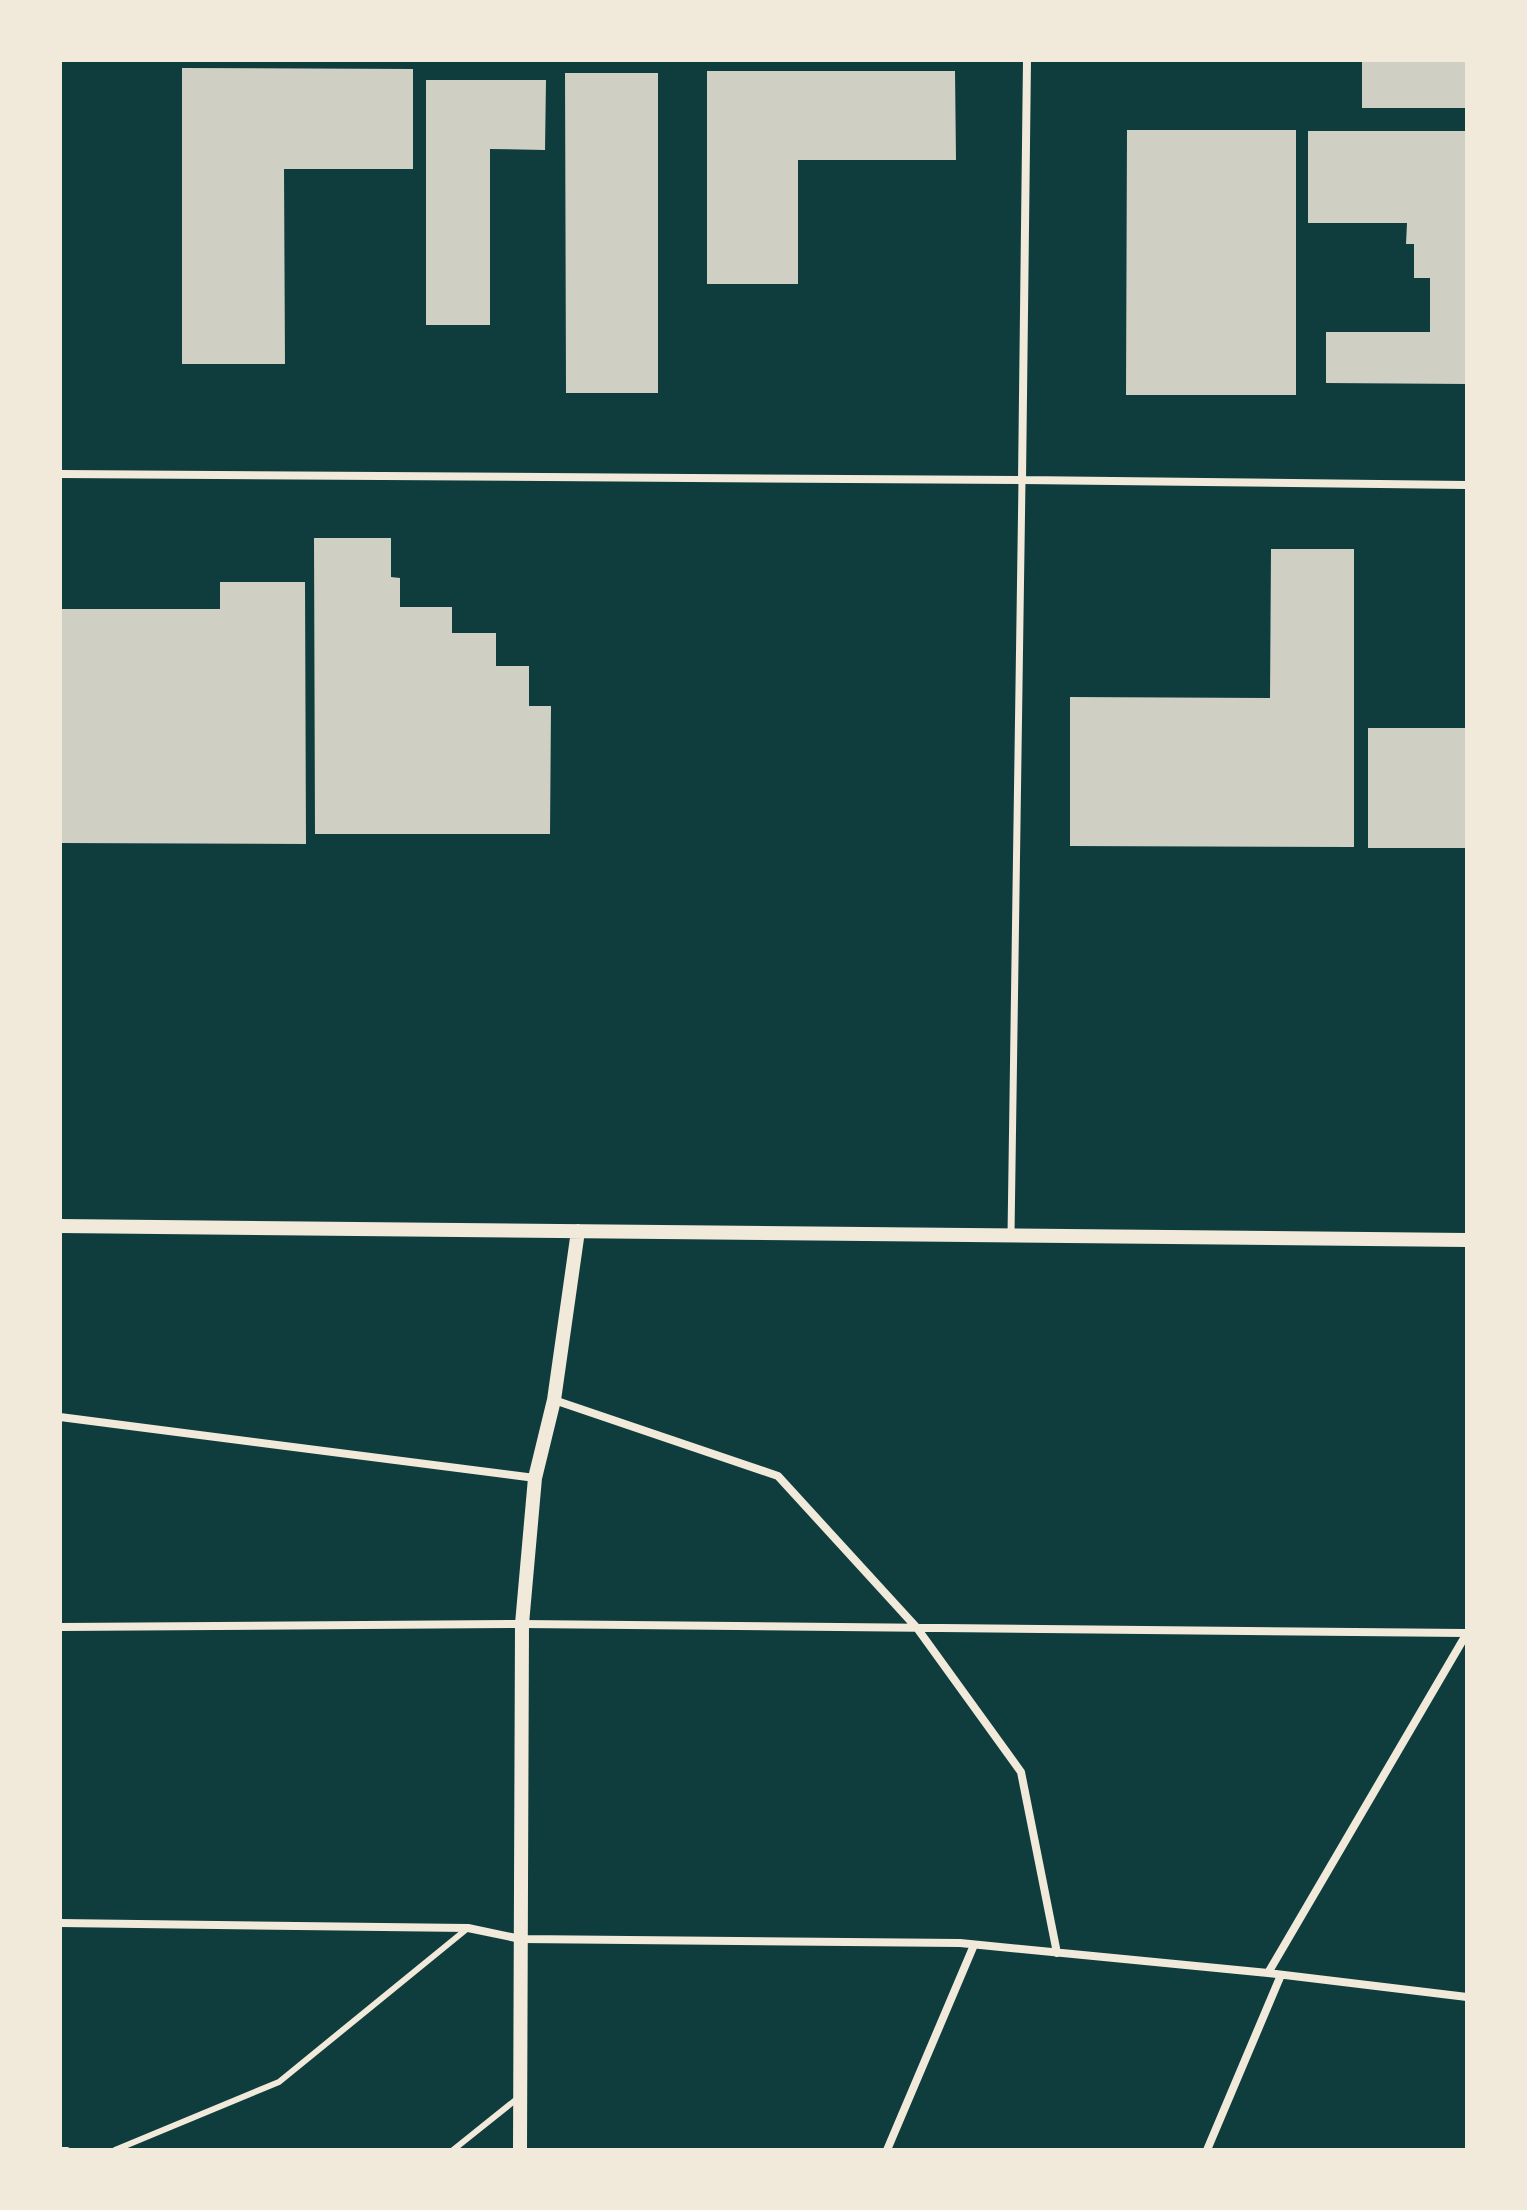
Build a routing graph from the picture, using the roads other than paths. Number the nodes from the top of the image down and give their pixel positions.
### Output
1 (1027, 60) edge
2 (60, 474) edge
3 (1022, 480) junction
4 (1467, 485) edge
5 (60, 1226) edge
6 (578, 1231) junction
7 (1011, 1235) junction
8 (1467, 1240) edge
9 (554, 1400) junction
10 (60, 1417) edge
11 (535, 1478) junction
12 (522, 1624) junction
13 (60, 1627) edge
14 (917, 1628) junction
15 (1466, 1633) edge
16 (60, 1923) edge
17 (468, 1928) junction
18 (521, 1939) junction
19 (974, 1945) junction
20 (1057, 1953) junction
21 (1268, 1973) junction
22 (1281, 1975) junction
23 (1467, 1997) edge
24 (521, 2096) junction
25 (60, 2150) edge
26 (67, 2150) edge
27 (115, 2150) edge
28 (453, 2150) edge
29 (520, 2150) edge
30 (887, 2150) edge
31 (1207, 2150) edge

1 - 3 street
2 - 3 street
3 - 4 street
3 - 7 street
5 - 6 street
6 - 7 street
6 - 9 street
7 - 8 street
9 - 11 street
9 - 14 street
10 - 11 street
11 - 12 street
12 - 13 street
12 - 14 street
12 - 18 street
14 - 15 street
14 - 20 street
15 - 21 street
16 - 17 street
17 - 18 street
17 - 27 lane
18 - 19 street
18 - 24 street
19 - 20 street
19 - 30 street
20 - 21 street
21 - 22 street
22 - 23 street
22 - 31 street
24 - 28 lane
24 - 29 street
25 - 26 lane

